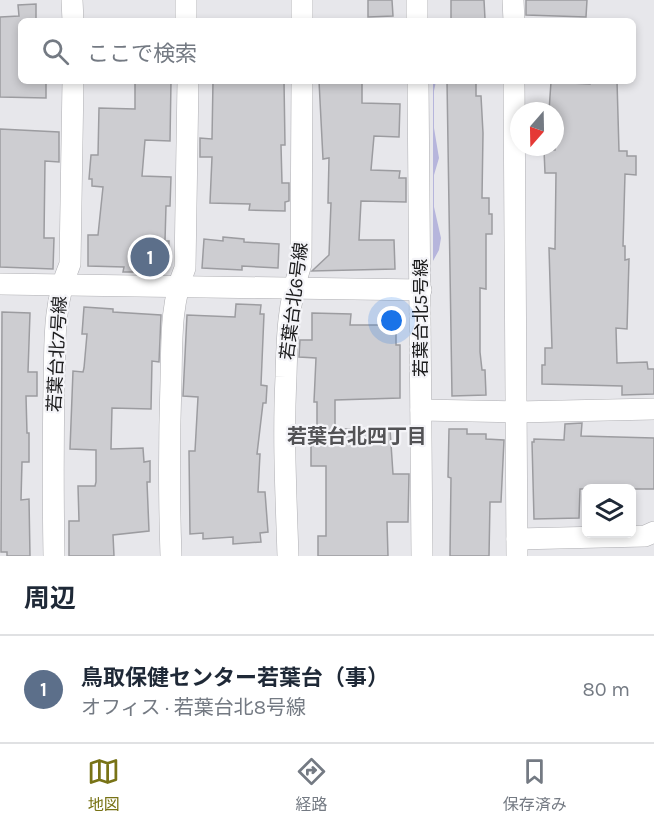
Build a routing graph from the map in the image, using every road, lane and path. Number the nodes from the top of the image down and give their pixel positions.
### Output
1 (72, 0) edge
2 (186, 0) edge
3 (303, 0) edge
4 (417, 0) edge
5 (513, 0) edge
6 (73, 18) edge
7 (186, 18) edge
8 (302, 18) edge
9 (417, 18) edge
10 (514, 18) edge
11 (73, 84) edge
12 (188, 84) edge
13 (302, 84) edge
14 (418, 84) edge
15 (514, 84) edge
16 (0, 284) edge
17 (61, 284) junction
18 (177, 287) junction
19 (293, 290) junction
20 (421, 290) junction
21 (654, 409) edge
22 (421, 410) junction
23 (517, 412) junction
24 (654, 532) edge
25 (517, 547) edge
26 (54, 556) edge
27 (171, 556) edge
28 (288, 556) edge
29 (422, 556) edge

1 - 6 street
2 - 7 street
3 - 8 street
4 - 9 street
5 - 10 street
11 - 17 street, 若葉台北7号線
12 - 18 street
13 - 19 street, 若葉台北6号線
14 - 20 street, 若葉台北5号線
15 - 23 street
16 - 17 street
17 - 18 street
17 - 26 street, 若葉台北7号線
18 - 19 street
18 - 27 street
19 - 20 street
19 - 28 street, 若葉台北6号線
20 - 22 street, 若葉台北5号線
21 - 23 street
22 - 23 street
22 - 29 street, 若葉台北5号線
23 - 25 street
24 - 25 street

